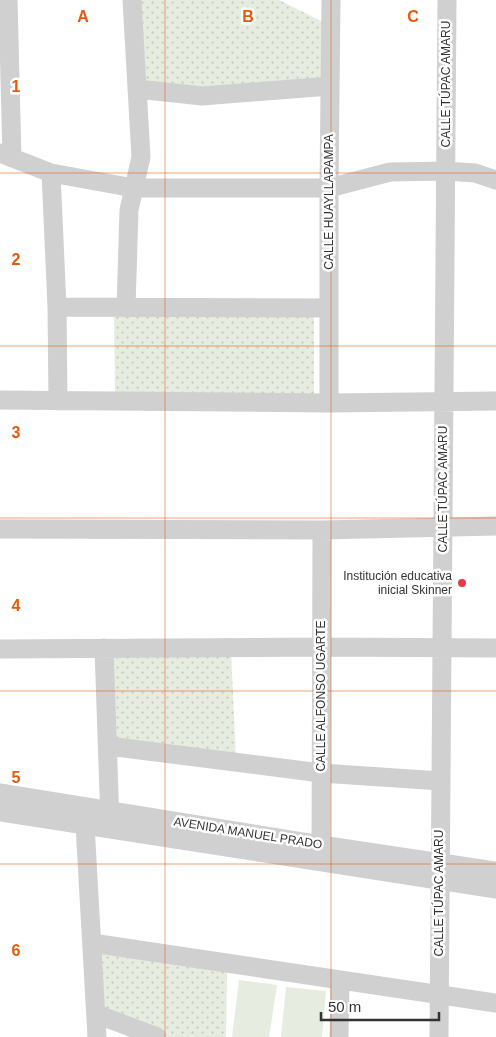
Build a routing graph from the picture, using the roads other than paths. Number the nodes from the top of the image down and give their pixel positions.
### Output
1 (8, 0) edge
2 (132, 0) edge
3 (331, 0) edge
4 (447, 0) edge
5 (330, 86) junction
6 (137, 89) junction
7 (6, 156) edge
8 (446, 171) junction
9 (51, 173) junction
10 (496, 180) edge
11 (134, 188) junction
12 (329, 188) junction
13 (57, 307) junction
14 (126, 308) junction
15 (329, 308) junction
16 (0, 400) edge
17 (58, 401) junction
18 (496, 401) edge
19 (444, 402) junction
20 (329, 404) junction
21 (496, 526) edge
22 (443, 527) junction
23 (0, 529) edge
24 (322, 530) junction
25 (322, 647) junction
26 (442, 647) junction
27 (104, 648) junction
28 (496, 648) edge
29 (0, 649) edge
30 (108, 746) junction
31 (321, 773) junction
32 (441, 781) junction
33 (0, 793) edge
34 (0, 812) edge
35 (110, 820) junction
36 (85, 825) junction
37 (321, 853) junction
38 (496, 871) edge
39 (440, 872) junction
40 (496, 889) edge
41 (92, 944) junction
42 (340, 980) junction
43 (439, 995) junction
44 (496, 1003) edge
45 (96, 1014) junction
46 (97, 1037) edge
47 (157, 1037) edge
48 (338, 1037) edge
49 (438, 1037) edge

1 - 7 street
2 - 6 street
3 - 5 street, CALLE HUAYLLAPAMPA
4 - 8 street, CALLE TÚPAC AMARU
5 - 6 street
5 - 12 street, CALLE HUAYLLAPAMPA
6 - 11 street
7 - 9 street
8 - 10 street
8 - 12 street
8 - 19 street, CALLE TÚPAC AMARU
9 - 11 street
9 - 13 street
11 - 12 street
11 - 14 street
12 - 15 street, CALLE HUAYLLAPAMPA
13 - 14 street
13 - 17 street
14 - 15 street
15 - 20 street, CALLE HUAYLLAPAMPA
16 - 17 street
17 - 20 street
18 - 19 street
19 - 20 street
19 - 22 street, CALLE TÚPAC AMARU
21 - 22 street
22 - 24 street
22 - 26 street, CALLE TÚPAC AMARU
23 - 24 street
24 - 25 street, CALLE ALFONSO UGARTE
25 - 26 street
25 - 27 street
25 - 31 street, CALLE ALFONSO UGARTE
26 - 28 street
26 - 32 street, CALLE TÚPAC AMARU
27 - 29 street
27 - 30 street
30 - 31 street
30 - 35 street
31 - 32 street
31 - 37 street, CALLE ALFONSO UGARTE
32 - 39 street, CALLE TÚPAC AMARU
33 - 35 street, AVENIDA MANUEL PRADO
34 - 36 street, AVENIDA MANUEL PRADO
35 - 36 street, AVENIDA MANUEL PRADO
35 - 37 street, AVENIDA MANUEL PRADO
36 - 41 street
37 - 39 street, AVENIDA MANUEL PRADO
38 - 39 street, AVENIDA MANUEL PRADO
39 - 40 street, AVENIDA MANUEL PRADO
39 - 43 street, CALLE TÚPAC AMARU
41 - 42 street
41 - 45 street
42 - 43 street
42 - 48 street
43 - 44 street
43 - 49 street, CALLE TÚPAC AMARU
45 - 46 street
45 - 47 street

